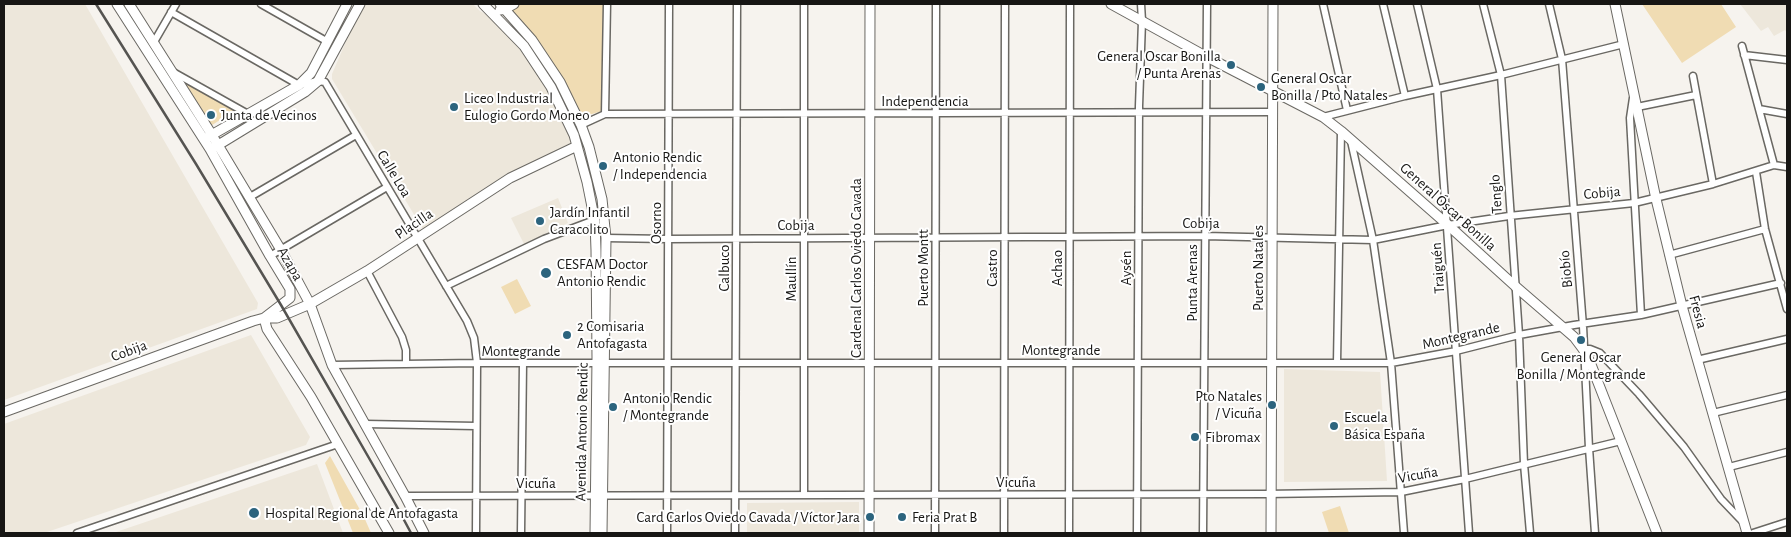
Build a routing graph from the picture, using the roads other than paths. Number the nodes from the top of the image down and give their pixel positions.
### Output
1 (117, 4) edge
2 (129, 4) edge
3 (176, 4) edge
4 (261, 4) edge
5 (347, 4) edge
6 (360, 4) edge
7 (483, 4) edge
8 (514, 4) edge
9 (606, 4) edge
10 (669, 4) edge
11 (737, 4) edge
12 (804, 4) edge
13 (870, 4) edge
14 (936, 4) edge
15 (1005, 4) edge
16 (1070, 4) edge
17 (1111, 4) edge
18 (1141, 4) edge
19 (1207, 4) edge
20 (1273, 4) edge
21 (1323, 4) edge
22 (1382, 4) edge
23 (1416, 4) edge
24 (1483, 4) edge
25 (1549, 4) edge
26 (1615, 4) edge
27 (503, 6) edge
28 (171, 12) junction
29 (1142, 21) junction
30 (154, 42) junction
31 (328, 42) junction
32 (1624, 44) junction
33 (1742, 46) dead end
34 (1744, 55) junction
35 (1207, 57) junction
36 (1562, 59) junction
37 (1787, 60) edge
38 (172, 71) junction
39 (1501, 75) junction
40 (1693, 76) dead end
41 (318, 81) junction
42 (299, 85) junction
43 (1437, 89) junction
44 (1272, 91) junction
45 (1634, 94) junction
46 (1696, 95) junction
47 (1405, 96) junction
48 (1637, 106) junction
49 (1759, 109) junction
50 (1346, 110) junction
51 (1272, 112) junction
52 (936, 113) junction
53 (1005, 113) junction
54 (1139, 113) junction
55 (1206, 113) junction
56 (248, 114) junction
57 (605, 114) junction
58 (668, 114) junction
59 (737, 114) junction
60 (804, 114) junction
61 (870, 114) junction
62 (1070, 114) junction
63 (1787, 114) edge
64 (1323, 117) junction
65 (580, 125) junction
66 (1340, 130) junction
67 (356, 135) junction
68 (208, 137) junction
69 (1351, 139) junction
70 (577, 146) junction
71 (214, 147) junction
72 (1774, 165) junction
73 (1787, 166) edge
74 (1756, 172) junction
75 (1713, 184) junction
76 (387, 186) junction
77 (250, 197) junction
78 (1656, 199) junction
79 (1634, 204) junction
80 (1573, 209) junction
81 (1510, 216) junction
82 (595, 222) junction
83 (1448, 225) junction
84 (1765, 229) junction
85 (1205, 236) junction
86 (1138, 237) junction
87 (418, 238) junction
88 (606, 238) junction
89 (869, 238) junction
90 (936, 238) junction
91 (1005, 238) junction
92 (1070, 238) junction
93 (1272, 238) junction
94 (736, 239) junction
95 (804, 239) junction
96 (1338, 239) junction
97 (668, 240) junction
98 (1374, 240) junction
99 (281, 250) junction
100 (1670, 255) junction
101 (270, 256) junction
102 (367, 271) junction
103 (1781, 283) junction
104 (446, 286) junction
105 (1515, 286) junction
106 (310, 304) junction
107 (1682, 306) junction
108 (1787, 309) edge
109 (1640, 315) junction
110 (264, 318) junction
111 (1583, 323) junction
112 (1563, 327) junction
113 (1519, 335) junction
114 (1787, 339) edge
115 (1583, 349) junction
116 (1456, 351) junction
117 (1697, 360) junction
118 (1138, 362) junction
119 (1204, 362) junction
120 (1272, 362) junction
121 (406, 363) junction
122 (477, 363) junction
123 (522, 363) junction
124 (600, 363) junction
125 (668, 363) junction
126 (736, 363) junction
127 (804, 363) junction
128 (869, 363) junction
129 (935, 363) junction
130 (1004, 363) junction
131 (1070, 363) junction
132 (1336, 363) junction
133 (1391, 363) junction
134 (332, 365) junction
135 (1787, 395) edge
136 (4, 412) edge
137 (1713, 413) junction
138 (365, 424) junction
139 (476, 426) junction
140 (1621, 441) junction
141 (338, 444) junction
142 (1589, 448) junction
143 (1787, 452) edge
144 (1524, 464) junction
145 (1729, 467) junction
146 (1465, 479) junction
147 (1401, 492) junction
148 (1069, 494) junction
149 (1137, 494) junction
150 (1203, 494) junction
151 (1272, 494) junction
152 (476, 495) junction
153 (521, 495) junction
154 (598, 495) junction
155 (667, 495) junction
156 (736, 495) junction
157 (804, 495) junction
158 (869, 495) junction
159 (935, 495) junction
160 (1004, 495) junction
161 (405, 496) junction
162 (1742, 521) junction
163 (1787, 522) edge
164 (77, 533) edge
165 (389, 533) edge
166 (424, 533) edge
167 (476, 533) edge
168 (521, 533) edge
169 (595, 533) edge
170 (602, 533) edge
171 (667, 533) edge
172 (735, 533) edge
173 (869, 533) edge
174 (935, 533) edge
175 (1004, 533) edge
176 (1069, 533) edge
177 (1137, 533) edge
178 (1203, 533) edge
179 (1271, 533) edge
180 (1404, 533) edge
181 (1469, 533) edge
182 (1530, 533) edge
183 (1595, 533) edge
184 (1657, 533) edge
185 (1747, 533) edge
186 (1753, 533) edge

1 - 68 street, Azapa
2 - 30 street, Azapa
3 - 28 street
4 - 31 street
5 - 31 street
6 - 41 street
7 - 27 street, Avenida Antonio Rendic
7 - 70 street, Avenida Antonio Rendic
8 - 27 street
9 - 57 street
10 - 58 street, Osorno
11 - 59 street, Calbuco
12 - 60 street, Maullín
13 - 61 street, Cardenal Carlos Oviedo Cavada
14 - 52 street, Puerto Montt
15 - 53 street, Castro
16 - 62 street, Achao
17 - 29 street, General Óscar Bonilla
18 - 29 street, Aysén
19 - 35 street, Punta Arenas
20 - 44 street, Puerto Natales
21 - 50 street
22 - 47 street
23 - 43 street, Traiguén
24 - 39 street, Tenglo
25 - 36 street, Biobío
26 - 32 street, Fresia
27 - 65 street, Avenida Antonio Rendic
28 - 30 street
28 - 42 street
29 - 35 street, General Óscar Bonilla
29 - 54 street, Aysén
30 - 38 street, Azapa
31 - 42 street
32 - 36 street
32 - 45 street, Fresia
33 - 34 street
34 - 37 street
34 - 49 street
35 - 44 street, General Óscar Bonilla
35 - 55 street, Punta Arenas
36 - 39 street
36 - 80 street, Biobío
38 - 56 street
38 - 68 street, Azapa
39 - 43 street
39 - 81 street, Tenglo
40 - 46 street
41 - 42 street
41 - 67 street, Calle Loa
41 - 71 street
42 - 56 street
43 - 47 street
43 - 83 street, Traiguén
44 - 51 street, Puerto Natales
44 - 64 street, General Óscar Bonilla
45 - 48 street, Fresia
45 - 79 street, Fresia
46 - 48 street
46 - 75 street
47 - 50 street
48 - 78 street, Fresia
49 - 63 street
49 - 72 street
50 - 64 street
51 - 55 street, Independencia
51 - 93 street, Puerto Natales
52 - 53 street, Independencia
52 - 61 street, Independencia
52 - 90 street, Puerto Montt
53 - 62 street, Independencia
53 - 91 street, Castro
54 - 55 street, Independencia
54 - 62 street, Independencia
54 - 86 street, Aysén
55 - 85 street, Punta Arenas
56 - 68 street
57 - 58 street, Independencia
57 - 65 street, Independencia
58 - 59 street, Independencia
58 - 97 street, Osorno
59 - 60 street, Independencia
59 - 94 street, Calbuco
60 - 61 street, Independencia
60 - 95 street, Maullín
61 - 89 street, Cardenal Carlos Oviedo Cavada
62 - 92 street, Achao
64 - 66 street, General Óscar Bonilla
65 - 88 street, Avenida Antonio Rendic
66 - 69 street, General Óscar Bonilla
66 - 96 street
67 - 76 street, Calle Loa
67 - 77 street
68 - 71 street, Azapa
69 - 83 street, General Óscar Bonilla
69 - 98 street
70 - 82 street, Avenida Antonio Rendic
70 - 87 street, Placilla
71 - 77 street, Azapa
71 - 101 street, Azapa
72 - 73 street, Cobija
72 - 74 street, Cobija
74 - 75 street, Cobija
74 - 84 street
75 - 78 street, Cobija
76 - 87 street, Calle Loa
76 - 99 street
77 - 99 street, Azapa
78 - 79 street, Cobija
78 - 100 street, Fresia
79 - 80 street, Cobija
79 - 109 street, Fresia
80 - 81 street, Cobija
80 - 111 street, Biobío
81 - 83 street, Cobija
81 - 105 street, Tenglo
82 - 104 street
82 - 124 street, Avenida Antonio Rendic
83 - 98 street, Cobija
83 - 105 street, General Óscar Bonilla
83 - 116 street, Traiguén
84 - 100 street
84 - 103 street
85 - 86 street, Cobija
85 - 93 street, Cobija
85 - 119 street, Punta Arenas
86 - 92 street, Cobija
86 - 118 street, Aysén
87 - 102 street, Placilla
87 - 104 street, Calle Loa
88 - 97 street, Cobija
88 - 124 street, Avenida Antonio Rendic
89 - 90 street, Cobija
89 - 95 street, Cobija
89 - 128 street, Cardenal Carlos Oviedo Cavada
90 - 91 street, Cobija
90 - 129 street, Puerto Montt
91 - 92 street, Cobija
91 - 130 street, Castro
92 - 131 street, Achao
93 - 96 street, Cobija
93 - 120 street, Puerto Natales
94 - 95 street, Cobija
94 - 97 street, Cobija
94 - 126 street, Calbuco
95 - 127 street, Maullín
96 - 98 street, Cobija
96 - 132 street
97 - 125 street, Osorno
98 - 133 street
99 - 101 street
99 - 106 street, Azapa
100 - 107 street, Fresia
101 - 110 street, Azapa
102 - 106 street, Placilla
102 - 121 street
103 - 107 street, Montegrande
103 - 108 street
104 - 122 street, Calle Loa
105 - 112 street, General Óscar Bonilla
105 - 113 street, Tenglo
106 - 110 street, Placilla
106 - 134 street, Azapa
107 - 109 street, Montegrande
107 - 117 street, Fresia
109 - 111 street, Montegrande
110 - 136 street, Cobija
110 - 141 street
111 - 112 street, Montegrande
111 - 115 street, Biobío
112 - 113 street, Montegrande
112 - 115 street, General Óscar Bonilla
113 - 116 street, Montegrande
113 - 144 street, Tenglo
114 - 117 street
115 - 140 street, General Óscar Bonilla
115 - 142 street, Biobío
115 - 162 street
116 - 133 street, Montegrande
116 - 146 street, Traiguén
117 - 137 street, Fresia
118 - 119 street, Montegrande
118 - 131 street, Montegrande
118 - 149 street, Aysén
119 - 120 street, Montegrande
119 - 150 street, Punta Arenas
120 - 132 street, Montegrande
120 - 151 street, Puerto Natales
121 - 122 street, Montegrande
121 - 134 street, Montegrande
122 - 123 street, Montegrande
122 - 139 street, Calle Loa
123 - 124 street, Montegrande
123 - 153 street
124 - 125 street, Montegrande
124 - 154 street, Avenida Antonio Rendic
125 - 126 street, Montegrande
125 - 155 street, Osorno
126 - 127 street, Montegrande
126 - 156 street, Calbuco
127 - 128 street, Montegrande
127 - 157 street, Maullín
128 - 129 street, Montegrande
128 - 158 street, Cardenal Carlos Oviedo Cavada
129 - 130 street, Montegrande
129 - 159 street, Puerto Montt
130 - 131 street, Montegrande
130 - 160 street, Castro
131 - 148 street, Achao
132 - 133 street, Montegrande
133 - 147 street
134 - 138 street, Azapa
135 - 137 street
137 - 145 street, Fresia
138 - 139 street
138 - 161 street, Azapa
139 - 152 street, Calle Loa
140 - 142 street, Vicuña
140 - 184 street, General Óscar Bonilla
141 - 164 street
141 - 165 street
142 - 144 street, Vicuña
142 - 183 street, Biobío
143 - 145 street
144 - 146 street, Vicuña
144 - 182 street, Tenglo
145 - 162 street, Fresia
146 - 147 street, Vicuña
146 - 181 street, Traiguén
147 - 151 street, Vicuña
147 - 180 street
148 - 149 street, Vicuña
148 - 160 street, Vicuña
148 - 176 street, Achao
149 - 150 street, Vicuña
149 - 177 street, Aysén
150 - 151 street, Vicuña
150 - 178 street, Punta Arenas
151 - 179 street, Puerto Natales
152 - 153 street, Vicuña
152 - 161 street, Vicuña
152 - 167 street, Calle Loa
153 - 154 street, Vicuña
153 - 168 street
154 - 155 street, Vicuña
154 - 169 street, Avenida Antonio Rendic
154 - 170 street, Avenida Antonio Rendic
155 - 156 street, Vicuña
155 - 171 street, Osorno
156 - 157 street, Vicuña
156 - 172 street, Calbuco
157 - 158 street, Vicuña
158 - 159 street, Vicuña
158 - 173 street, Cardenal Carlos Oviedo Cavada
159 - 160 street, Vicuña
159 - 174 street, Puerto Montt
160 - 175 street, Castro
161 - 166 street, Azapa
162 - 185 street, Fresia
163 - 186 street

